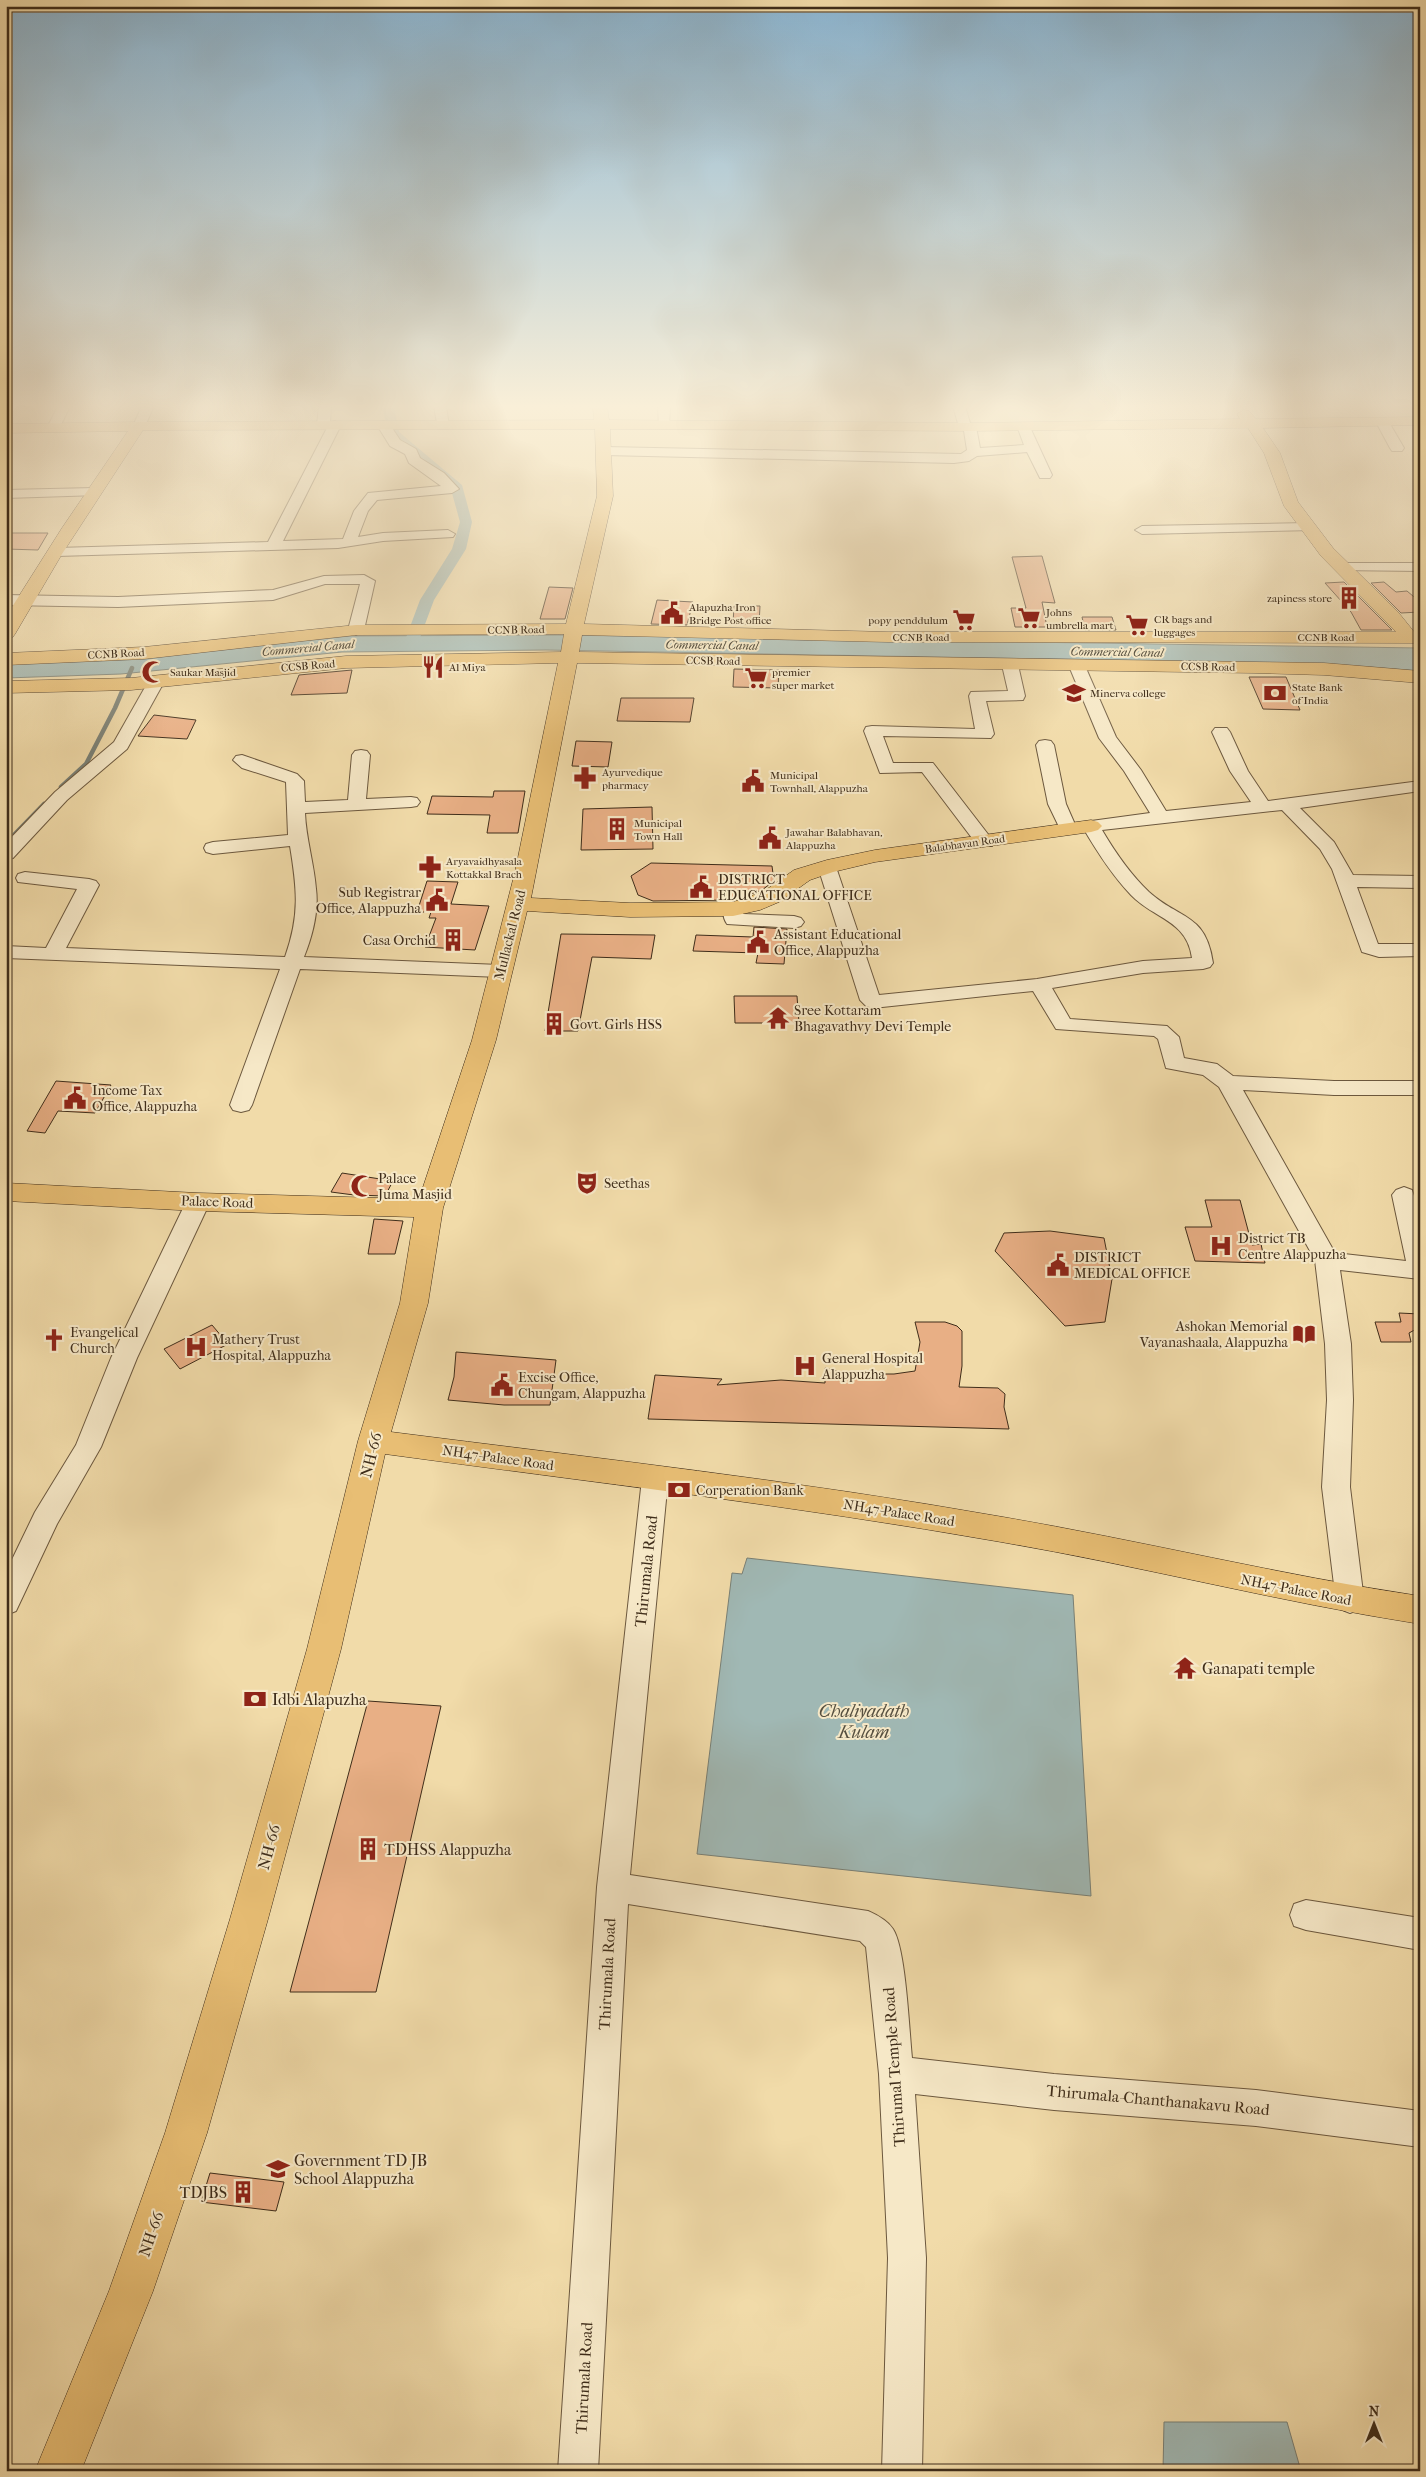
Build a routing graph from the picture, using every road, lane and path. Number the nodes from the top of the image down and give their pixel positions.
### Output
1 (76, 522) edge
2 (284, 522) edge
3 (356, 522) edge
4 (599, 522) edge
5 (1304, 522) edge
6 (1308, 527) junction
7 (1142, 530) dead end
8 (448, 534) dead end
9 (348, 543) junction
10 (274, 544) junction
11 (57, 552) junction
12 (1342, 567) junction
13 (1420, 567) edge
14 (6, 600) edge
15 (25, 600) junction
16 (356, 630) junction
17 (574, 631) junction
18 (6, 634) edge
19 (1414, 638) edge
20 (570, 656) junction
21 (6, 659) edge
22 (1010, 665) junction
23 (1077, 666) junction
24 (1420, 677) edge
25 (156, 682) junction
26 (6, 687) edge
27 (1220, 732) dead end
28 (1045, 745) dead end
29 (361, 755) dead end
30 (242, 760) dead end
31 (1420, 786) edge
32 (412, 802) dead end
33 (1286, 804) junction
34 (357, 805) junction
35 (1263, 807) junction
36 (296, 808) junction
37 (1161, 816) junction
38 (1091, 826) junction
39 (1068, 829) junction
40 (298, 840) junction
41 (985, 842) junction
42 (214, 848) dead end
43 (6, 854) edge
44 (827, 867) junction
45 (25, 878) dead end
46 (1345, 881) junction
47 (1420, 882) edge
48 (519, 904) junction
49 (733, 909) junction
50 (794, 922) dead end
51 (1420, 950) edge
52 (6, 952) edge
53 (52, 955) junction
54 (292, 963) junction
55 (500, 971) junction
56 (1037, 985) junction
57 (1228, 1083) junction
58 (1420, 1088) edge
59 (241, 1105) dead end
60 (6, 1192) edge
61 (1404, 1195) dead end
62 (198, 1202) junction
63 (429, 1208) junction
64 (1327, 1260) junction
65 (1420, 1270) edge
66 (374, 1441) junction
67 (655, 1479) junction
68 (1350, 1601) junction
69 (6, 1603) edge
70 (1420, 1610) edge
71 (613, 1887) junction
72 (1306, 1914) dead end
73 (1420, 1934) edge
74 (896, 2074) junction
75 (1420, 2129) edge
76 (58, 2471) edge
77 (578, 2471) edge
78 (902, 2471) edge

1 - 11 main road
2 - 10 street
3 - 9 street
4 - 17 main road
5 - 6 main road
6 - 7 street
6 - 12 main road
8 - 9 street
9 - 10 street
10 - 11 street
11 - 15 main road
12 - 13 street
12 - 19 main road
14 - 15 street
15 - 16 street
15 - 18 main road
16 - 17 main road, CCNB Road
16 - 21 main road, CCNB Road
17 - 19 main road, CCNB Road
17 - 20 main road, Mullackal Road
20 - 22 main road, CCSB Road
20 - 25 main road, CCSB Road
20 - 48 main road, Mullackal Road
22 - 23 main road, CCSB Road
22 - 41 street
23 - 24 main road, CCSB Road
23 - 37 street
25 - 26 main road, CCSB Road
25 - 43 street
27 - 35 street
28 - 39 street
29 - 34 street
30 - 36 street
31 - 33 street, Balabhavan Road
32 - 34 street
33 - 35 street, Balabhavan Road
33 - 46 street
34 - 36 street
35 - 37 street, Balabhavan Road
36 - 40 street
37 - 38 street, Balabhavan Road
38 - 39 main road, Balabhavan Road
38 - 56 street
39 - 41 main road, Balabhavan Road
40 - 42 street
40 - 54 street
41 - 44 main road, Balabhavan Road
44 - 49 main road, Balabhavan Road
44 - 56 street
45 - 53 street
46 - 47 street
46 - 51 street
48 - 49 main road, Balabhavan Road
48 - 55 main road, Mullackal Road
49 - 50 street
52 - 53 street
53 - 54 street
54 - 55 street
54 - 59 street
55 - 63 main road, Mullackal Road
56 - 57 street
57 - 58 street
57 - 64 street
60 - 62 main road, Palace Road
61 - 65 street
62 - 63 main road, Palace Road
62 - 69 street
63 - 66 main road, NH-66
64 - 65 street
64 - 68 street
66 - 67 main road, NH47-Palace Road
66 - 76 main road, NH-66
67 - 68 main road, NH47-Palace Road
67 - 71 street, Thirumala Road
68 - 70 main road, NH47-Palace Road
71 - 74 street, Thirumal Temple Road
71 - 77 street, Thirumala Road
72 - 73 street
74 - 75 street, Thirumala-Chanthanakavu Road
74 - 78 street, Thirumal Temple Road

